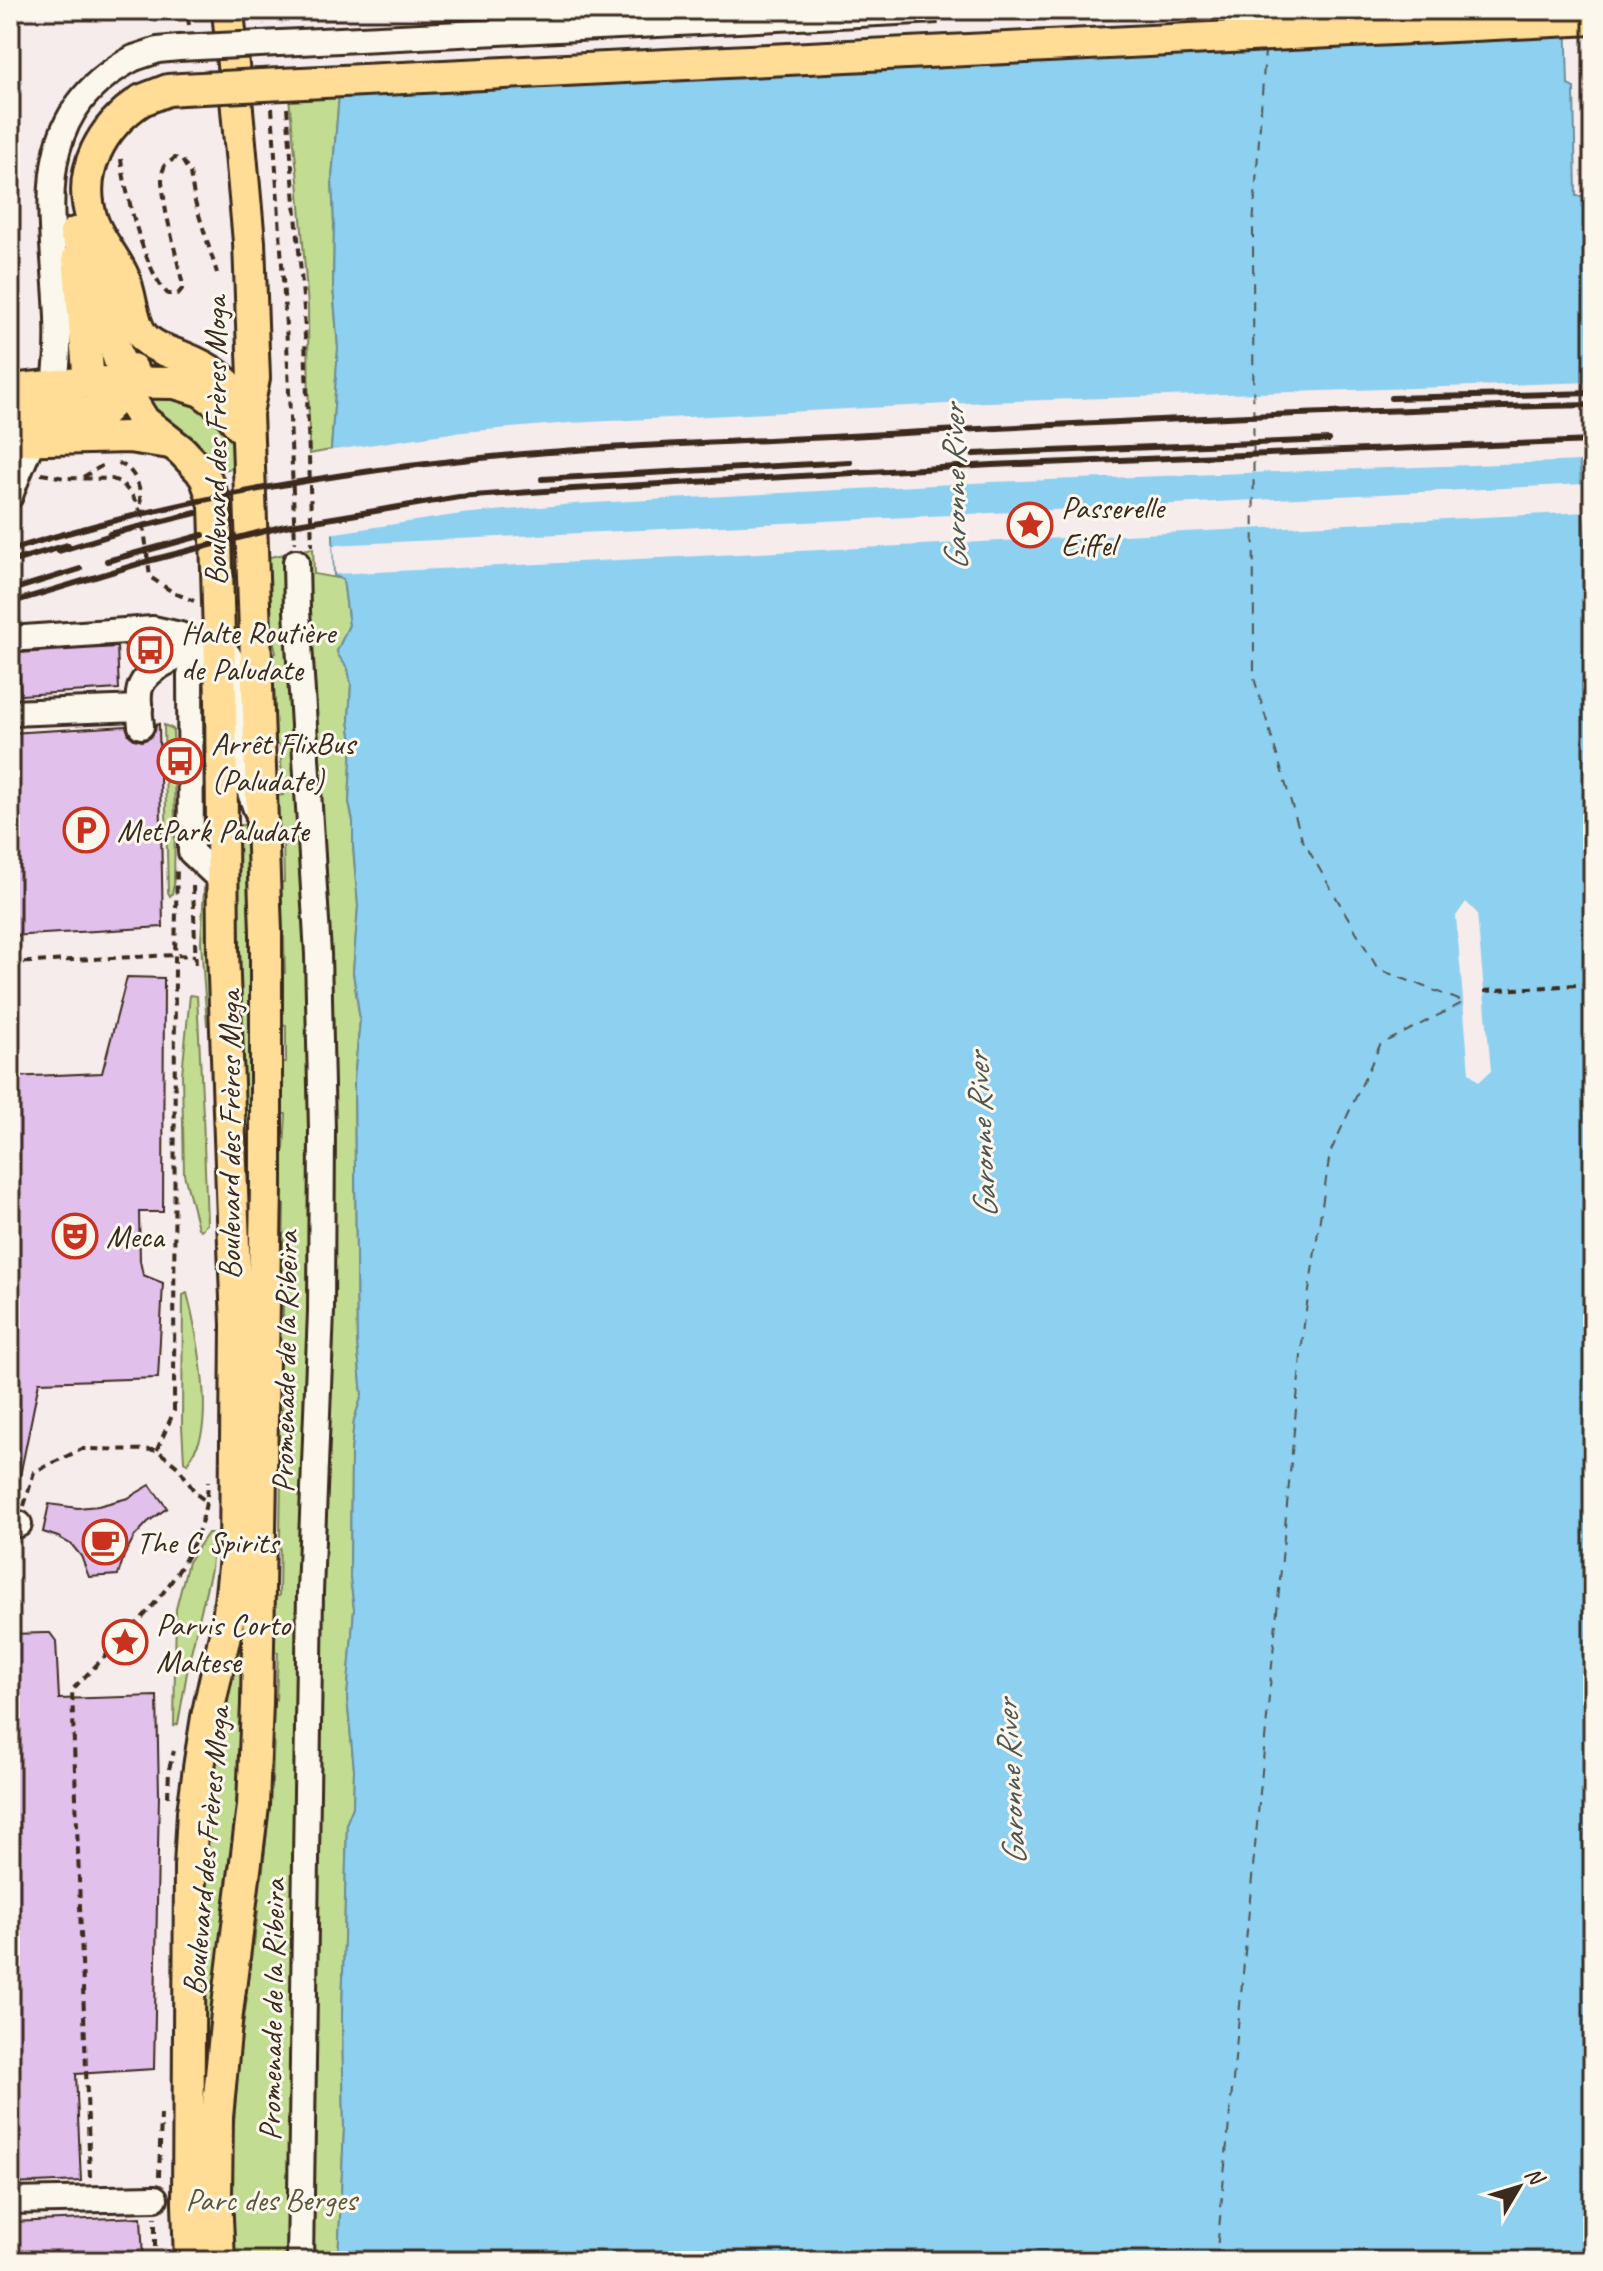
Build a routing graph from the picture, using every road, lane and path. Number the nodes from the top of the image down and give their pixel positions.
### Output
1 (228, 10) edge
2 (264, 10) edge
3 (271, 10) edge
4 (279, 10) edge
5 (938, 10) edge
6 (1402, 10) edge
7 (162, 15) dead end
8 (184, 15) dead end
9 (261, 18) edge
10 (1593, 19) edge
11 (281, 26) dead end
12 (136, 80) junction
13 (271, 96) dead end
14 (287, 104) dead end
15 (119, 146) dead end
16 (75, 233) junction
17 (249, 242) junction
18 (217, 273) dead end
19 (143, 337) junction
20 (89, 382) junction
21 (126, 382) junction
22 (55, 385) junction
23 (10, 390) edge
24 (247, 413) junction
25 (10, 417) edge
26 (29, 431) edge
27 (172, 443) junction
28 (250, 444) junction
29 (21, 470) junction
30 (83, 477) junction
31 (10, 496) edge
32 (143, 517) junction
33 (304, 554) junction
34 (206, 602) dead end
35 (10, 639) edge
36 (255, 640) junction
37 (210, 650) junction
38 (10, 713) edge
39 (263, 827) junction
40 (177, 859) dead end
41 (175, 955) junction
42 (195, 956) dead end
43 (10, 963) edge
44 (1593, 984) edge
45 (1484, 991) dead end
46 (157, 1450) junction
47 (15, 1524) edge
48 (155, 2198) joint
49 (90, 2199) junction
50 (10, 2201) edge
51 (155, 2261) edge
52 (190, 2261) edge
53 (219, 2261) edge
54 (300, 2261) edge

1 - 17 main road, Boulevard des Frères Moga
2 - 9 path
3 - 9 path
4 - 11 path
5 - 12 street, bridge
6 - 12 main road
7 - 8 path
9 - 17 main road
10 - 12 main road, bridge
12 - 16 main road
12 - 19 main road
12 - 22 street
13 - 33 path
14 - 33 path
15 - 18 path
16 - 20 main road
16 - 21 main road, Boulevard des Frères Moga
17 - 24 main road, Boulevard des Frères Moga
19 - 21 main road
19 - 24 main road
20 - 21 main road
20 - 22 main road
21 - 26 main road
21 - 27 main road, Boulevard des Frères Moga
21 - 28 main road
22 - 23 main road
22 - 26 street
24 - 28 main road, Boulevard des Frères Moga
25 - 26 main road
26 - 27 main road
26 - 29 street
27 - 37 main road, Boulevard des Frères Moga
28 - 36 main road, Boulevard des Frères Moga
29 - 30 path
29 - 31 street
30 - 32 path
30 - 32 path
32 - 34 path
33 - 54 street, Promenade de la Ribeira
35 - 37 street
36 - 37 street
36 - 39 main road, Boulevard des Frères Moga
37 - 38 street
37 - 39 street
37 - 52 main road, Boulevard des Frères Moga
39 - 53 main road, Boulevard des Frères Moga
40 - 41 path
41 - 42 path
41 - 43 path
41 - 46 path
44 - 45 path
46 - 47 path
46 - 49 path
48 - 49 street
48 - 51 path
49 - 50 street

